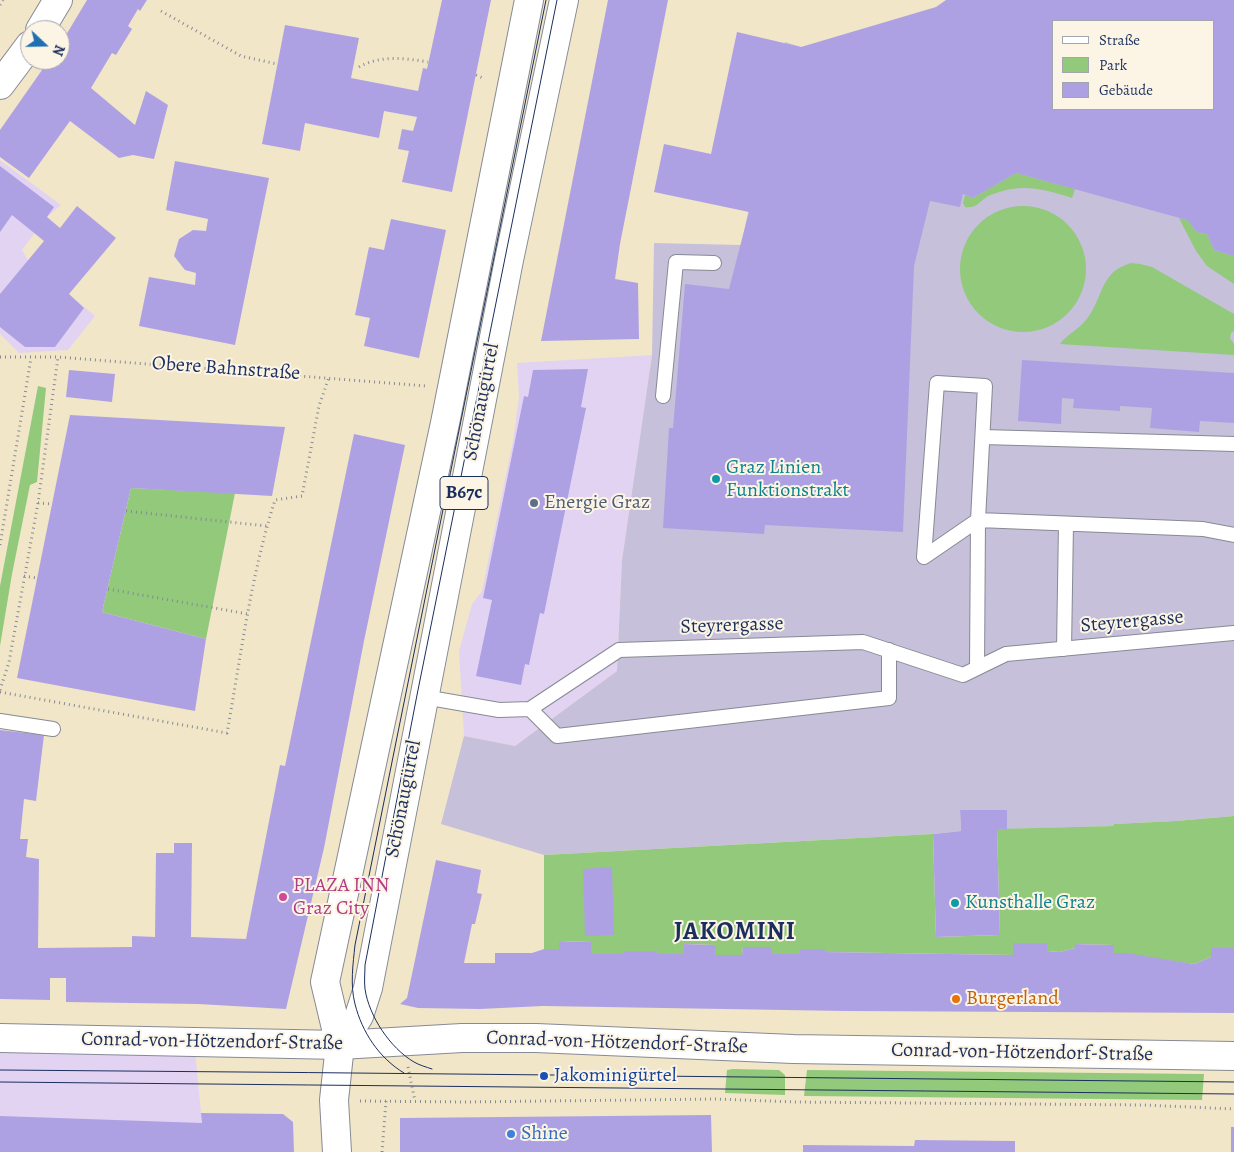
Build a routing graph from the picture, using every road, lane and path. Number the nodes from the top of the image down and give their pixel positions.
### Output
1 (3, 0) edge
2 (58, 0) edge
3 (529, 0) edge
4 (564, 0) edge
5 (0, 5) edge
6 (161, 11) dead end
7 (46, 20) edge
8 (20, 58) edge
9 (428, 62) dead end
10 (277, 64) dead end
11 (359, 67) dead end
12 (476, 75) dead end
13 (485, 78) dead end
14 (0, 85) edge
15 (714, 263) dead end
16 (0, 357) edge
17 (58, 357) junction
18 (31, 358) junction
19 (329, 377) junction
20 (452, 387) junction
21 (664, 396) dead end
22 (983, 438) junction
23 (1234, 444) edge
24 (38, 503) junction
25 (52, 504) dead end
26 (126, 511) dead end
27 (978, 520) junction
28 (1066, 524) junction
29 (267, 526) junction
30 (1234, 535) edge
31 (0, 545) edge
32 (24, 576) junction
33 (36, 578) dead end
34 (108, 589) dead end
35 (248, 614) junction
36 (1234, 633) edge
37 (1064, 649) junction
38 (889, 650) junction
39 (977, 668) junction
40 (0, 691) edge
41 (424, 697) junction
42 (530, 709) junction
43 (0, 721) edge
44 (53, 729) dead end
45 (0, 1038) edge
46 (340, 1045) junction
47 (1234, 1056) edge
48 (356, 1101) dead end
49 (386, 1101) junction
50 (1234, 1109) edge
51 (337, 1152) edge
52 (382, 1152) edge

1 - 5 path
2 - 7 main road
3 - 20 main road, Schönaugürtel / B67c
4 - 41 main road, Schönaugürtel / B67c
6 - 10 path
8 - 14 main road
9 - 11 path
12 - 13 path
15 - 21 lane
16 - 18 path, Obere Bahnstraße
17 - 18 path, Obere Bahnstraße
17 - 19 path, Obere Bahnstraße
17 - 24 path
18 - 31 path
19 - 20 path, Obere Bahnstraße
19 - 29 path
20 - 46 main road, Schönaugürtel / B67c
22 - 23 lane
22 - 27 lane
22 - 27 lane
24 - 25 path
24 - 32 path
26 - 29 path
27 - 28 lane
27 - 39 lane
28 - 30 lane
28 - 37 lane
29 - 35 path
32 - 33 path
32 - 40 path
34 - 35 path
35 - 40 path
36 - 37 lane, Steyrergasse
37 - 39 lane, Steyrergasse
38 - 39 lane, Steyrergasse
38 - 42 lane, Steyrergasse
38 - 42 lane
41 - 42 lane
41 - 46 main road, Schönaugürtel / B67c
43 - 44 lane
45 - 46 main road, Conrad-von-Hötzendorf-Straße
46 - 47 main road, Conrad-von-Hötzendorf-Straße
46 - 51 main road
48 - 49 path
49 - 50 path
49 - 52 path

